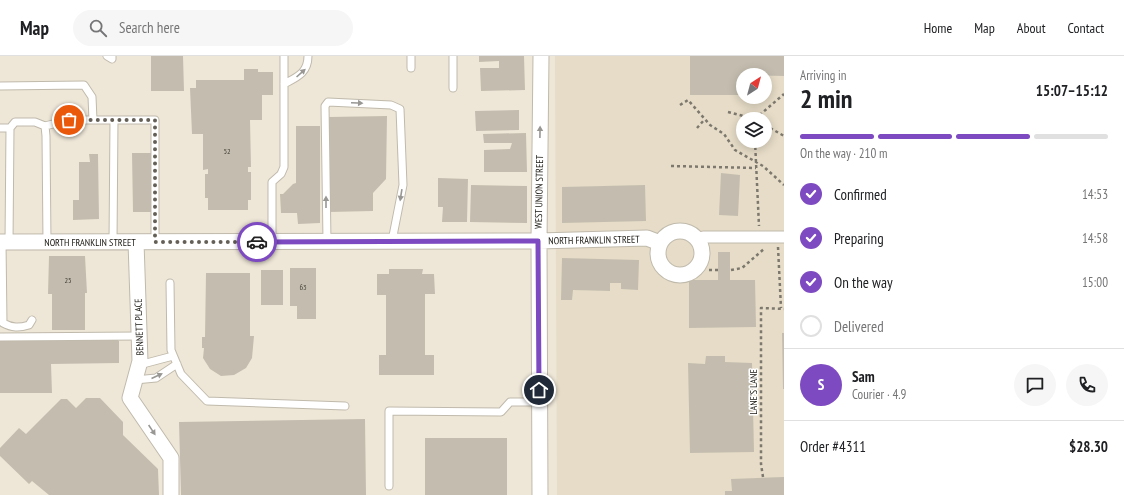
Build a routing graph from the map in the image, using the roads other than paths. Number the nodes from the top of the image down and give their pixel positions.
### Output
1 (107, 56) edge
2 (112, 56) edge
3 (284, 56) edge
4 (308, 56) edge
5 (411, 56) edge
6 (453, 56) edge
7 (541, 56) edge
8 (411, 68) dead end
9 (284, 84) junction
10 (0, 86) edge
11 (453, 88) dead end
12 (93, 120) junction
13 (114, 120) junction
14 (45, 126) junction
15 (0, 128) edge
16 (10, 128) junction
17 (703, 237) dead end
18 (781, 237) edge
19 (392, 241) junction
20 (538, 241) junction
21 (4, 242) edge
22 (47, 242) junction
23 (113, 242) junction
24 (136, 242) junction
25 (155, 242) junction
26 (272, 242) junction
27 (326, 242) junction
28 (660, 243) dead end
29 (170, 283) dead end
30 (32, 320) dead end
31 (139, 336) junction
32 (0, 337) edge
33 (173, 356) junction
34 (177, 364) junction
35 (138, 365) junction
36 (135, 380) junction
37 (539, 402) junction
38 (345, 406) dead end
39 (389, 486) dead end
40 (171, 495) edge
41 (540, 495) edge

1 - 2 lane
3 - 9 lane
9 -> 4 lane
5 - 8 lane
6 - 11 lane
20 -> 7 street, WEST UNION STREET
9 - 26 lane
10 - 12 lane
12 - 13 lane
12 - 14 lane
13 - 23 lane
13 - 25 lane
14 - 16 lane
14 - 22 lane
15 - 16 lane
16 - 21 lane
17 - 18 street
19 - 20 street, NORTH FRANKLIN STREET
19 - 27 street, NORTH FRANKLIN STREET
27 -> 19 lane
20 - 28 street, NORTH FRANKLIN STREET
20 - 37 street, WEST UNION STREET
21 - 22 street, NORTH FRANKLIN STREET
21 - 30 lane
22 - 23 street, NORTH FRANKLIN STREET
23 - 24 street, NORTH FRANKLIN STREET
24 - 25 street, NORTH FRANKLIN STREET
24 - 31 street, BENNETT PLACE
25 - 26 street, NORTH FRANKLIN STREET
26 - 27 street, NORTH FRANKLIN STREET
29 - 33 lane
31 - 32 lane
31 - 35 street, BENNETT PLACE
33 - 34 lane
33 - 35 lane
36 -> 34 lane
34 - 38 lane
35 - 36 street, BENNETT PLACE
36 -> 40 street, BENNETT PLACE
37 - 39 lane
37 - 41 street, WEST UNION STREET

